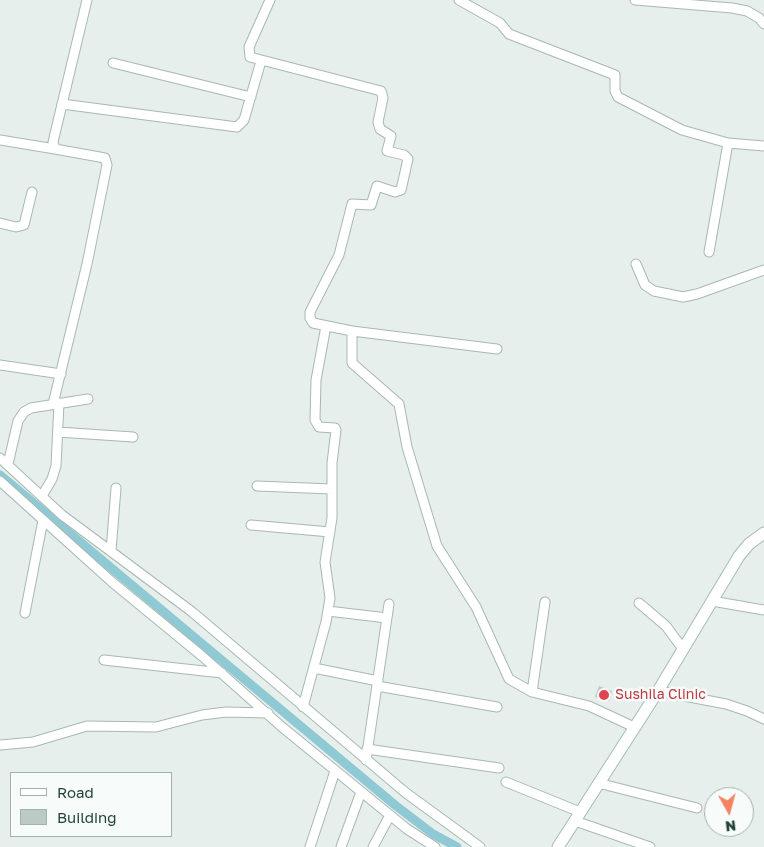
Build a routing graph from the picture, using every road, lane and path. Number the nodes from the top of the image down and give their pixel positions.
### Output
1 (87, 0) edge
2 (270, 0) edge
3 (459, 0) edge
4 (635, 0) edge
5 (657, 1) edge
6 (764, 24) edge
7 (261, 61) junction
8 (113, 63) dead end
9 (250, 97) junction
10 (62, 104) junction
11 (0, 140) edge
12 (728, 144) junction
13 (764, 146) edge
14 (56, 149) junction
15 (32, 192) dead end
16 (0, 223) edge
17 (709, 252) dead end
18 (636, 264) dead end
19 (764, 270) edge
20 (326, 326) junction
21 (352, 331) junction
22 (498, 349) dead end
23 (0, 365) edge
24 (60, 374) junction
25 (88, 399) dead end
26 (56, 404) junction
27 (58, 432) junction
28 (133, 437) dead end
29 (0, 458) edge
30 (8, 464) junction
31 (0, 481) edge
32 (257, 486) dead end
33 (116, 488) dead end
34 (332, 489) junction
35 (42, 496) junction
36 (43, 520) junction
37 (250, 525) dead end
38 (330, 532) junction
39 (764, 533) edge
40 (111, 551) junction
41 (712, 601) junction
42 (545, 602) dead end
43 (639, 603) dead end
44 (389, 604) dead end
45 (764, 610) edge
46 (328, 611) junction
47 (25, 613) dead end
48 (387, 618) junction
49 (683, 649) junction
50 (104, 660) dead end
51 (314, 668) junction
52 (223, 673) junction
53 (377, 683) junction
54 (658, 691) junction
55 (532, 692) junction
56 (303, 707) junction
57 (497, 707) dead end
58 (268, 713) junction
59 (764, 719) edge
60 (634, 727) junction
61 (0, 744) edge
62 (368, 750) junction
63 (366, 760) junction
64 (499, 768) dead end
65 (335, 771) junction
66 (506, 782) dead end
67 (598, 783) junction
68 (361, 792) junction
69 (697, 808) dead end
70 (390, 815) junction
71 (577, 816) junction
72 (310, 847) edge
73 (341, 847) edge
74 (374, 847) edge
75 (434, 847) edge
76 (480, 847) edge
77 (558, 847) edge
78 (650, 847) edge

1 - 10 street
2 - 7 street
3 - 12 street
4 - 5 street
5 - 6 street
7 - 9 street
7 - 20 street
8 - 9 street
9 - 10 street
10 - 14 street
11 - 14 street
12 - 13 street
12 - 17 street
14 - 24 street
15 - 16 street
18 - 19 street
20 - 21 street
20 - 34 street
21 - 22 street
21 - 55 street
23 - 24 street
24 - 26 street
25 - 26 street
26 - 27 street
26 - 30 street
27 - 28 street
27 - 35 street
29 - 30 street
30 - 35 street
31 - 36 street
32 - 34 street
33 - 40 street
34 - 38 street
35 - 40 street
36 - 47 street
36 - 52 street
37 - 38 street
38 - 46 street
39 - 41 main road
40 - 56 street
41 - 45 street
41 - 49 main road
42 - 55 street
43 - 49 street
44 - 48 street
46 - 48 street
46 - 51 street
48 - 53 street
49 - 54 main road
50 - 52 street
51 - 53 street
51 - 56 street
52 - 58 street
53 - 57 street
53 - 62 street
54 - 59 street
54 - 60 main road
55 - 60 street
56 - 63 street
58 - 61 street
58 - 65 street
60 - 67 main road
62 - 63 street
62 - 64 street
63 - 76 street
65 - 68 street
65 - 72 street
66 - 71 street
67 - 69 street
67 - 71 main road
68 - 70 street
68 - 73 street
70 - 74 street
70 - 75 street
71 - 77 main road
71 - 78 street

